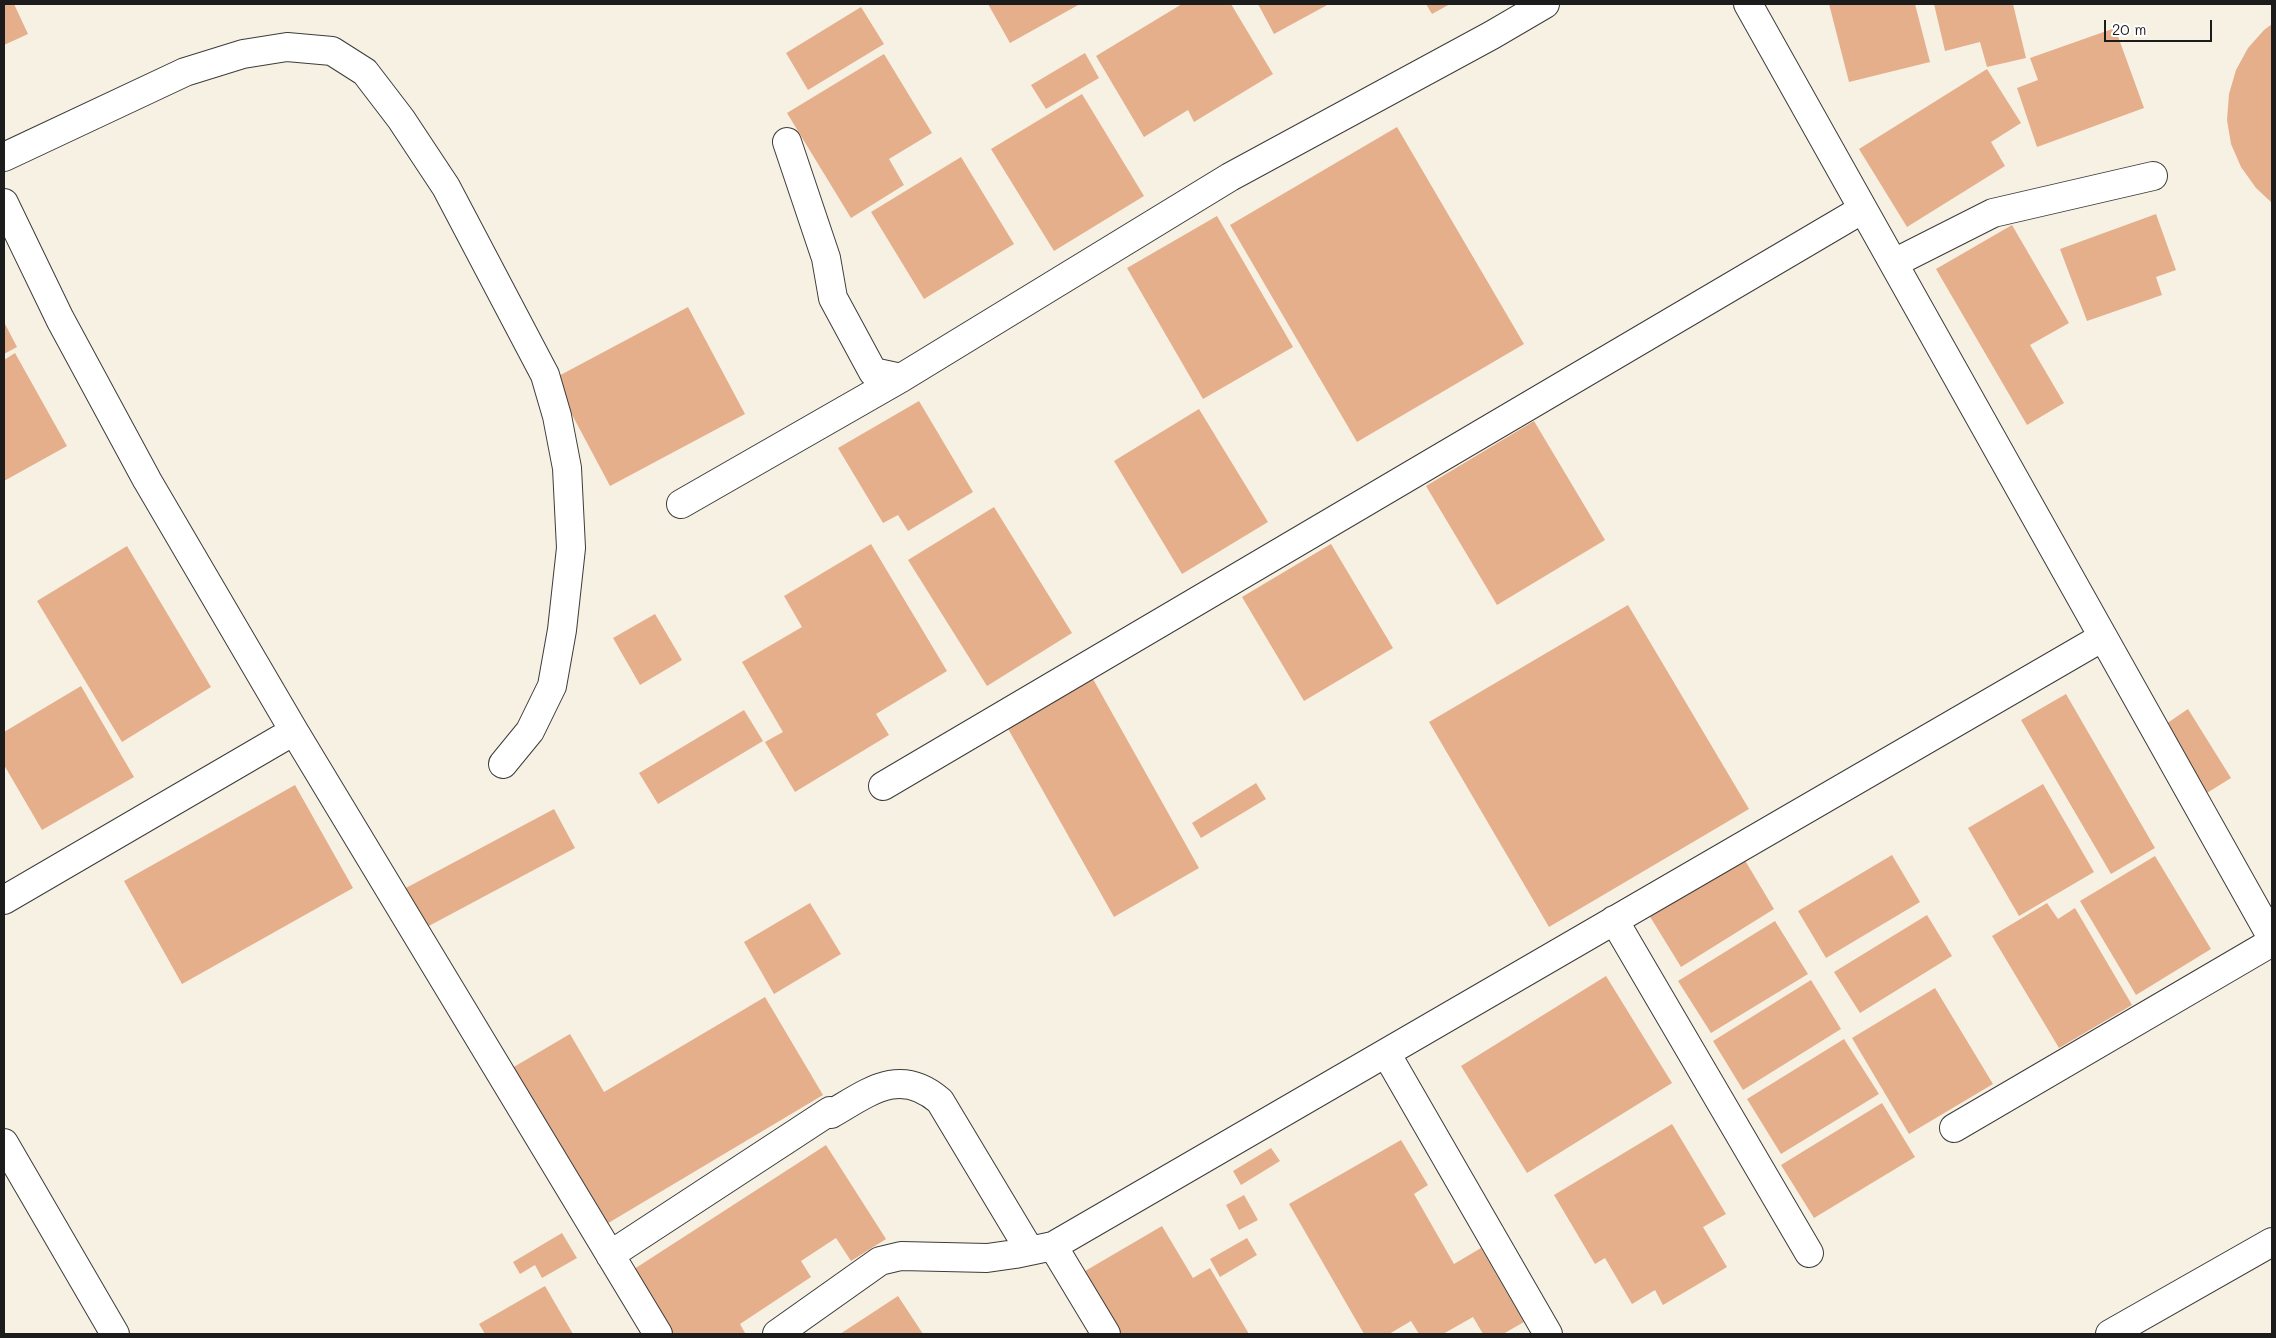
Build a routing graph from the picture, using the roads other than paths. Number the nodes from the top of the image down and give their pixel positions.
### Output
1 (1545, 4) edge
2 (1748, 4) edge
3 (787, 142) dead end
4 (4, 157) edge
5 (2153, 176) dead end
6 (4, 202) edge
7 (1863, 209) junction
8 (1894, 263) junction
9 (902, 378) junction
10 (681, 504) dead end
11 (2103, 637) junction
12 (294, 731) junction
13 (503, 764) dead end
14 (883, 786) dead end
15 (4, 900) edge
16 (1614, 920) junction
17 (2272, 940) edge
18 (1386, 1053) junction
19 (1954, 1128) dead end
20 (4, 1143) edge
21 (2272, 1242) edge
22 (1041, 1248) junction
23 (1809, 1253) dead end
24 (610, 1255) junction
25 (115, 1334) edge
26 (658, 1334) edge
27 (777, 1334) edge
28 (1106, 1334) edge
29 (1548, 1334) edge
30 (2110, 1334) edge

1 - 9 street
2 - 7 street
3 - 9 street
4 - 13 street
5 - 8 street
6 - 12 street
7 - 8 street
7 - 14 street
8 - 11 street
9 - 10 street
11 - 16 street
11 - 17 street
12 - 15 street
12 - 24 street
16 - 18 street
16 - 23 street
17 - 19 street
18 - 22 street
18 - 29 street
20 - 25 street
21 - 30 street
22 - 24 street
22 - 27 street
22 - 28 street
24 - 26 street

